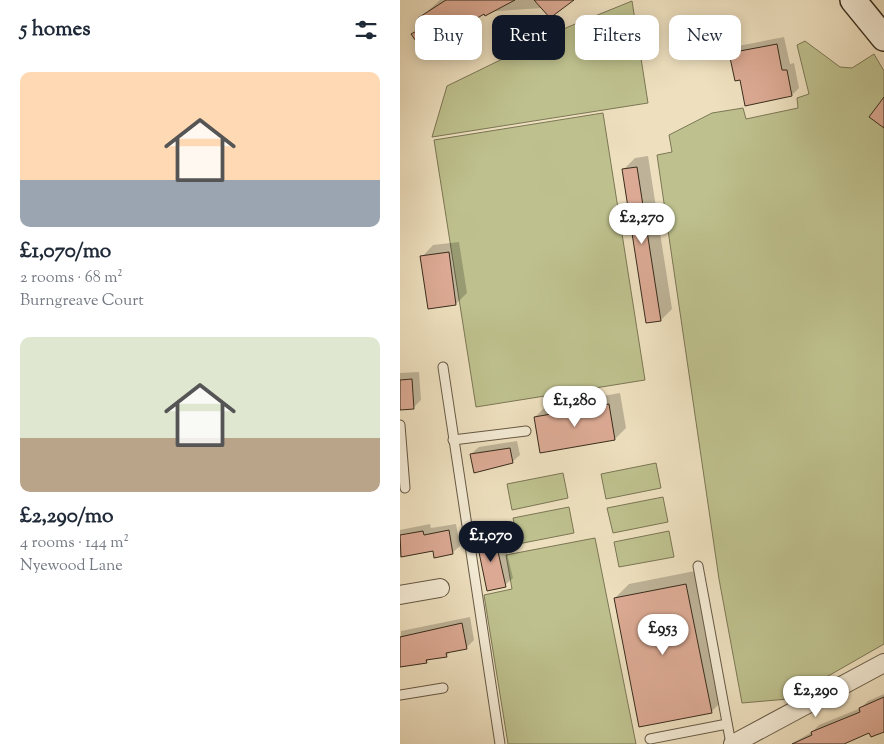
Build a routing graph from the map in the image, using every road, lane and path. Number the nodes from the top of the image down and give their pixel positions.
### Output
1 (853, 0) edge
2 (884, 38) edge
3 (443, 367) dead end
4 (400, 425) edge
5 (526, 431) dead end
6 (453, 440) junction
7 (405, 488) dead end
8 (698, 566) dead end
9 (440, 588) dead end
10 (400, 595) edge
11 (884, 663) edge
12 (443, 688) dead end
13 (400, 695) edge
14 (727, 724) junction
15 (650, 738) dead end
16 (500, 744) edge
17 (732, 744) edge

1 - 2 street
3 - 6 lane
4 - 7 lane
5 - 6 lane
6 - 16 lane
8 - 14 lane
9 - 10 street
11 - 17 street
12 - 13 lane
14 - 15 lane
14 - 17 lane

